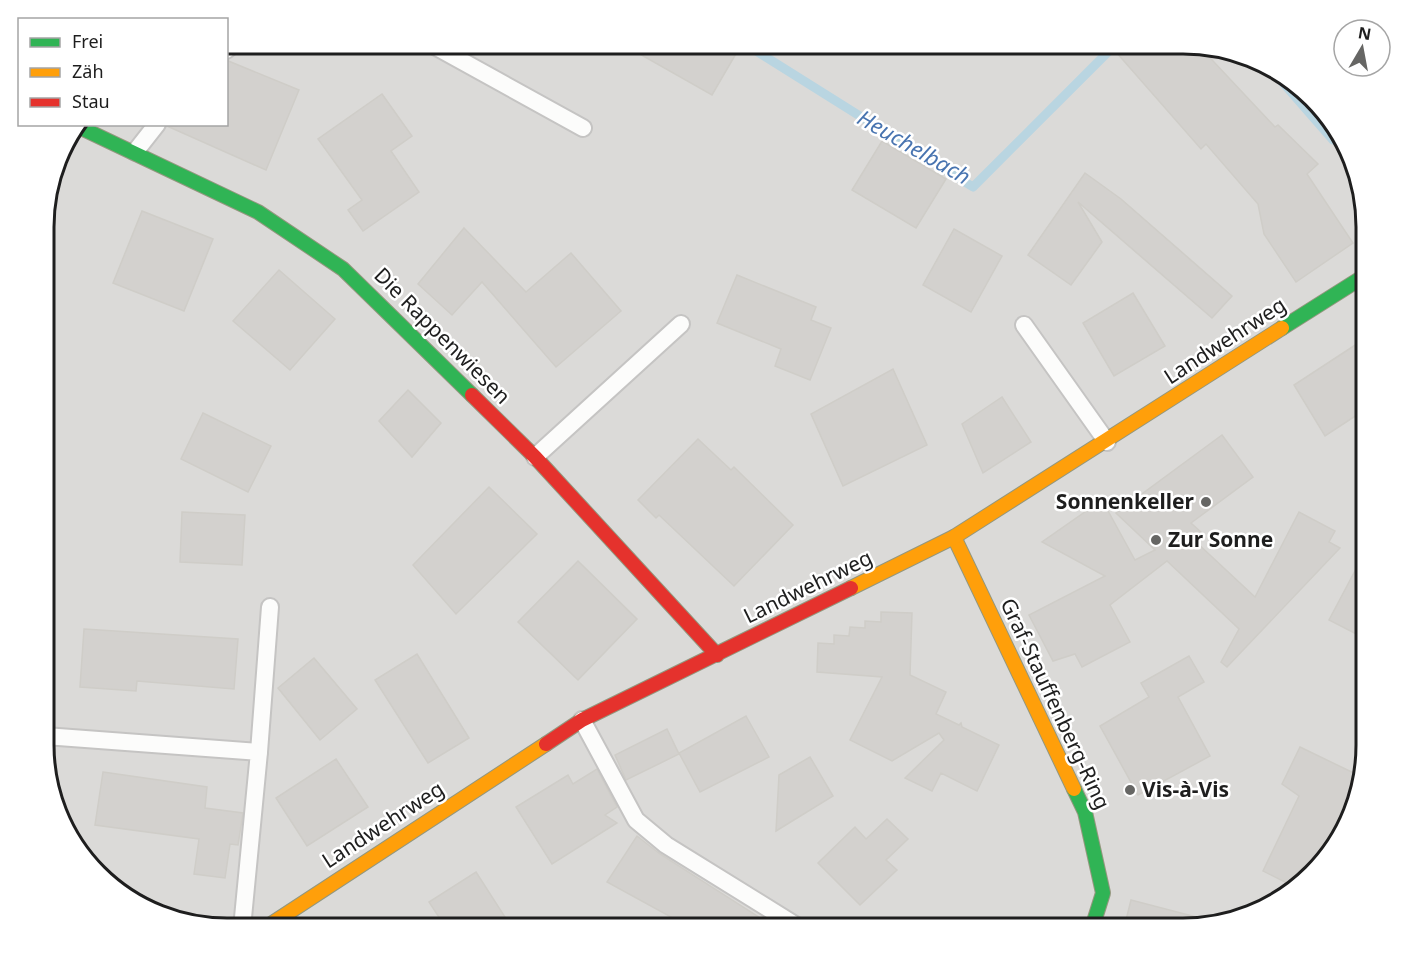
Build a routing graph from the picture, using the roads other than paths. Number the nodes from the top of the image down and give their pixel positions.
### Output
1 (450, 54) edge
2 (155, 126) edge
3 (583, 128) dead end
4 (85, 129) edge
5 (135, 152) junction
6 (1356, 281) edge
7 (681, 324) dead end
8 (1023, 325) dead end
9 (1107, 442) junction
10 (534, 457) junction
11 (954, 537) junction
12 (270, 608) dead end
13 (717, 655) junction
14 (582, 720) junction
15 (54, 737) edge
16 (259, 752) junction
17 (243, 918) edge
18 (280, 918) edge
19 (784, 918) edge
20 (1095, 918) edge

1 - 3 lane
2 - 5 lane
4 - 5 street, Die Rappenwiesen
5 - 10 street, Die Rappenwiesen
6 - 9 street, Landwehrweg
7 - 10 lane
8 - 9 lane
9 - 11 street, Landwehrweg
10 - 13 street, Die Rappenwiesen
11 - 13 street, Landwehrweg
11 - 20 street, Graf-Stauffenberg-Ring
12 - 16 lane
13 - 14 street, Landwehrweg
14 - 18 street, Landwehrweg
14 - 19 lane
15 - 16 lane
16 - 17 lane

